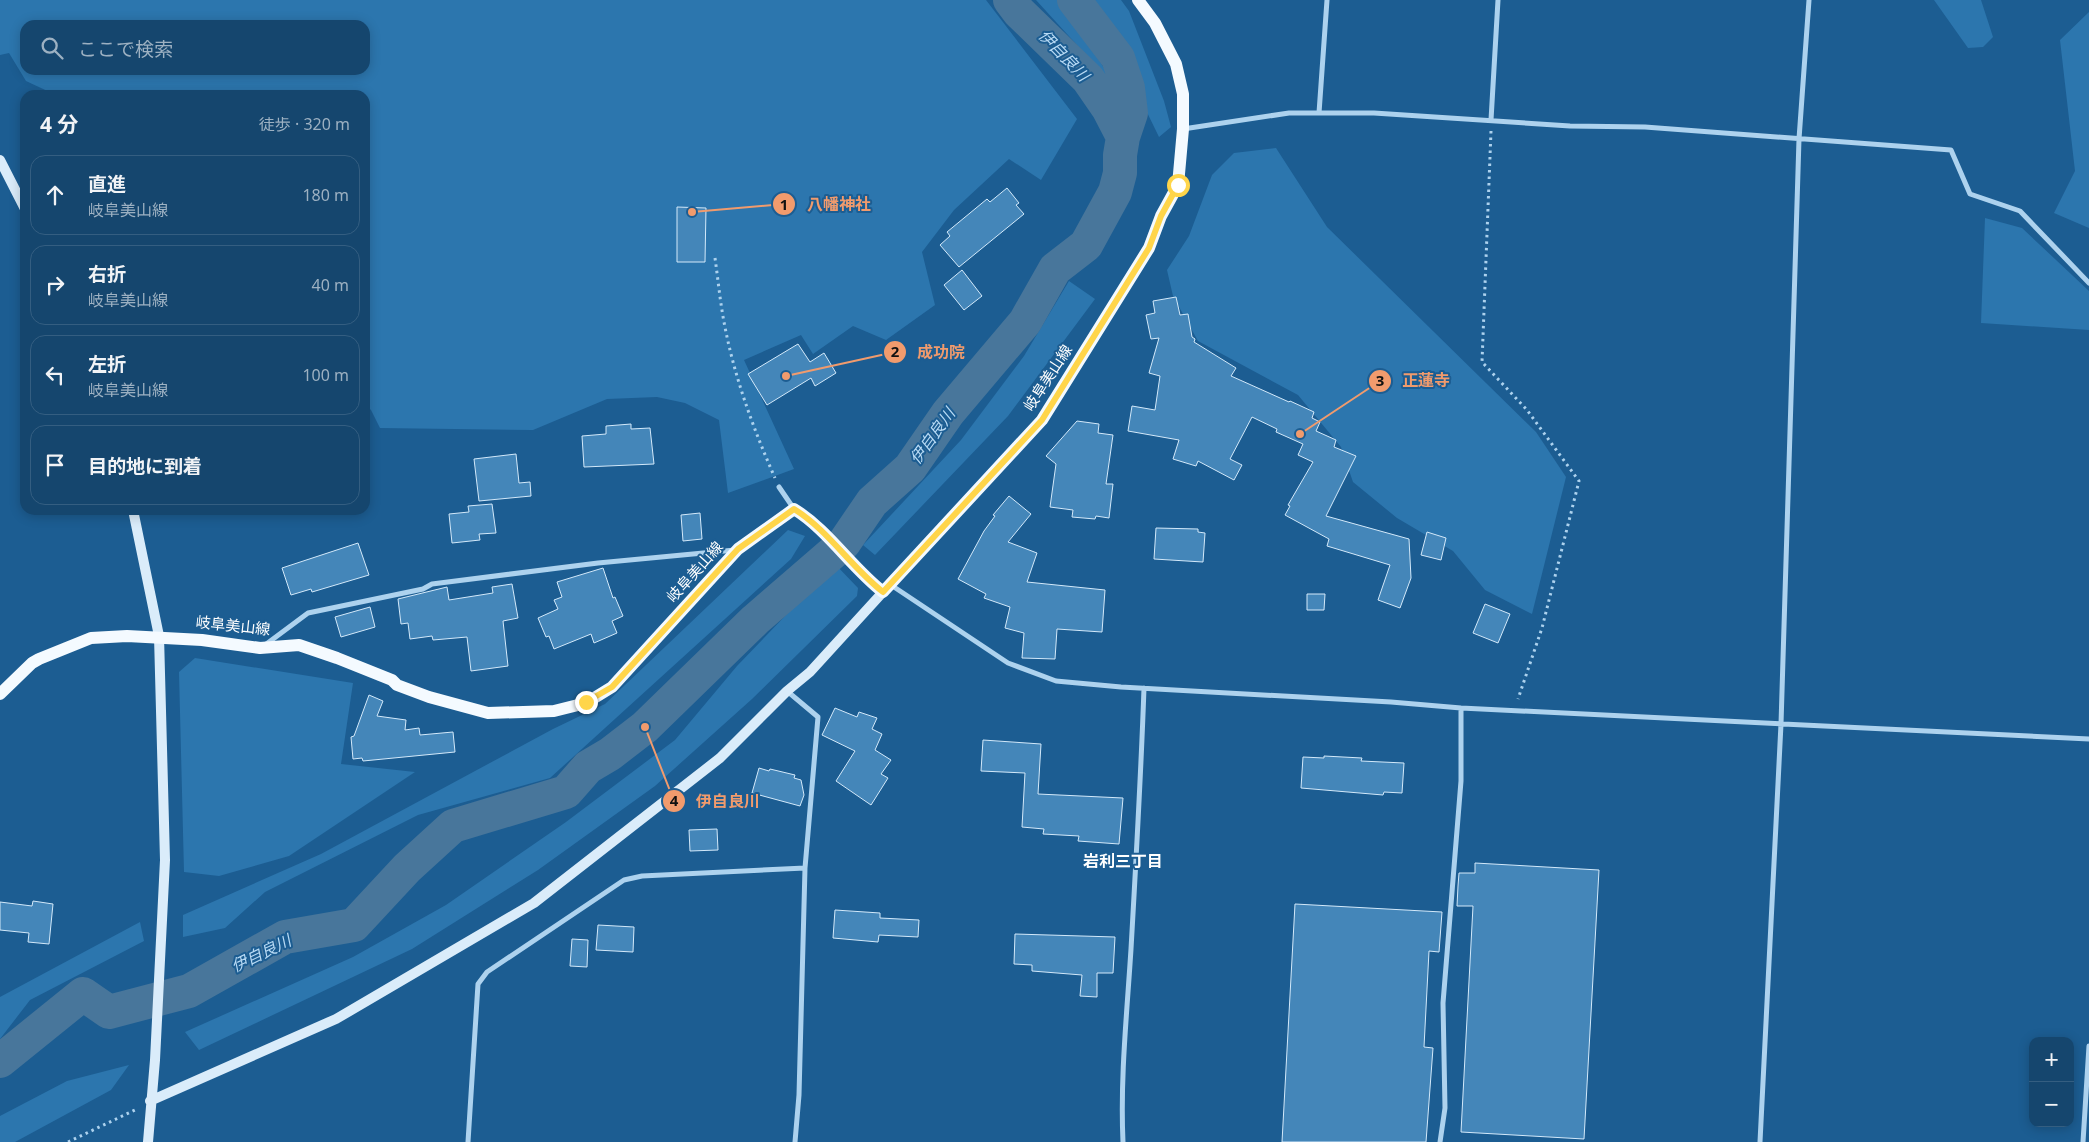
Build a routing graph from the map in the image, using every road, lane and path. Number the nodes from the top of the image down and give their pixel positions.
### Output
1 (1138, 0) edge
2 (1327, 0) edge
3 (1498, 0) edge
4 (1809, 0) edge
5 (1319, 113) junction
6 (1491, 120) junction
7 (1183, 129) junction
8 (1799, 139) junction
9 (0, 160) edge
10 (20, 199) edge
11 (715, 258) dead end
12 (2089, 283) edge
13 (779, 487) joint
14 (794, 509) junction
15 (134, 515) edge
16 (738, 549) junction
17 (887, 588) junction
18 (158, 636) junction
19 (260, 648) junction
20 (1144, 688) junction
21 (787, 691) junction
22 (0, 694) edge
23 (1461, 708) junction
24 (1514, 711) junction
25 (1781, 724) junction
26 (2089, 739) edge
27 (805, 868) junction
28 (2089, 1046) edge
29 (150, 1101) junction
30 (68, 1142) edge
31 (148, 1142) edge
32 (468, 1142) edge
33 (795, 1142) edge
34 (1123, 1142) edge
35 (1440, 1142) edge
36 (1760, 1142) edge
37 (2083, 1142) edge

1 - 7 main road, 岐阜美山線
2 - 5 street
3 - 6 street
4 - 8 street
5 - 6 street
5 - 7 street
6 - 8 street
6 - 24 path
7 - 17 main road, 岐阜美山線
8 - 12 street
8 - 25 street
9 - 10 street
11 - 13 path
13 - 14 street
14 - 16 main road, 岐阜美山線
14 - 17 main road
15 - 18 street
16 - 19 street
16 - 19 main road, 岐阜美山線
17 - 20 street
17 - 21 street
18 - 19 main road, 岐阜美山線
18 - 22 main road, 岐阜美山線
18 - 29 street
20 - 23 street
20 - 34 street
21 - 27 street
21 - 29 street
23 - 24 street
23 - 35 street
24 - 25 street
25 - 26 street
25 - 36 street
27 - 32 street
27 - 33 street
28 - 37 street
29 - 30 path
29 - 31 street

